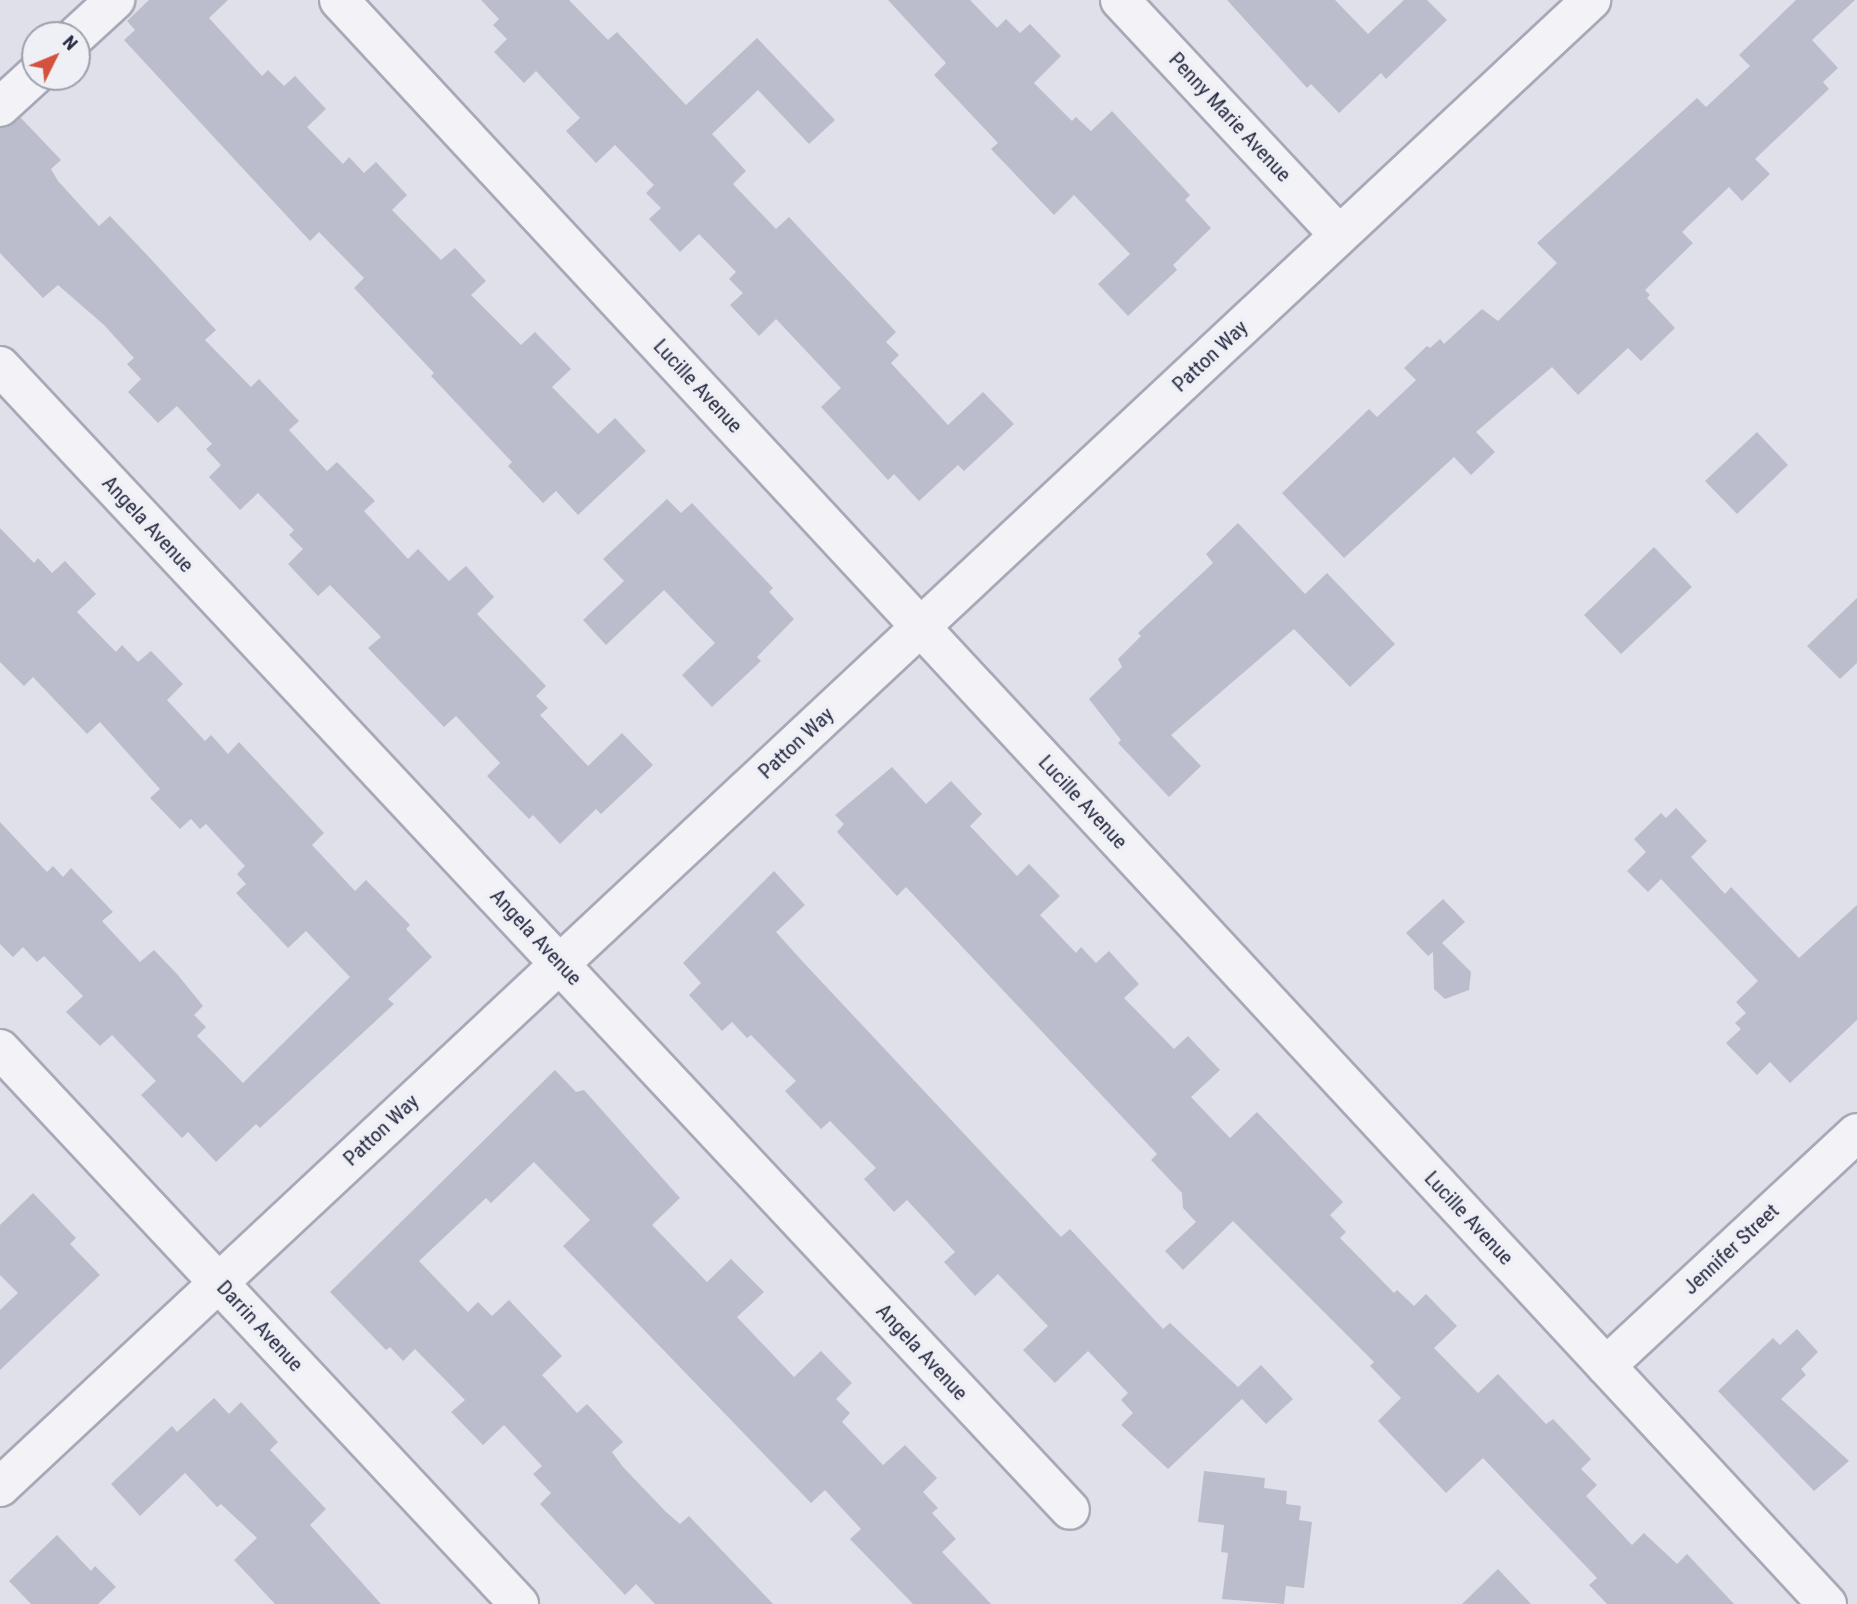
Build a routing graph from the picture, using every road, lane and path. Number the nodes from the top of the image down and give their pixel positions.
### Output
1 (115, 0) edge
2 (340, 0) edge
3 (1120, 0) edge
4 (1591, 0) edge
5 (91, 23) edge
6 (21, 88) edge
7 (0, 107) edge
8 (1339, 235) junction
9 (0, 366) edge
10 (920, 627) junction
11 (560, 964) junction
12 (0, 1049) edge
13 (1857, 1133) edge
14 (219, 1283) junction
15 (1606, 1366) junction
16 (0, 1487) edge
17 (1070, 1510) dead end
18 (519, 1604) edge
19 (1827, 1604) edge

1 - 5 street
2 - 10 street, Lucille Avenue
3 - 8 street, Penny Marie Avenue
4 - 8 street, Patton Way
6 - 7 street
8 - 10 street, Patton Way
9 - 11 street, Angela Avenue
10 - 11 street, Patton Way
10 - 15 street, Lucille Avenue
11 - 14 street, Patton Way
11 - 17 street, Angela Avenue
12 - 14 street, Darrin Avenue
13 - 15 street, Jennifer Street
14 - 16 street, Patton Way
14 - 18 street, Darrin Avenue
15 - 19 street, Lucille Avenue

